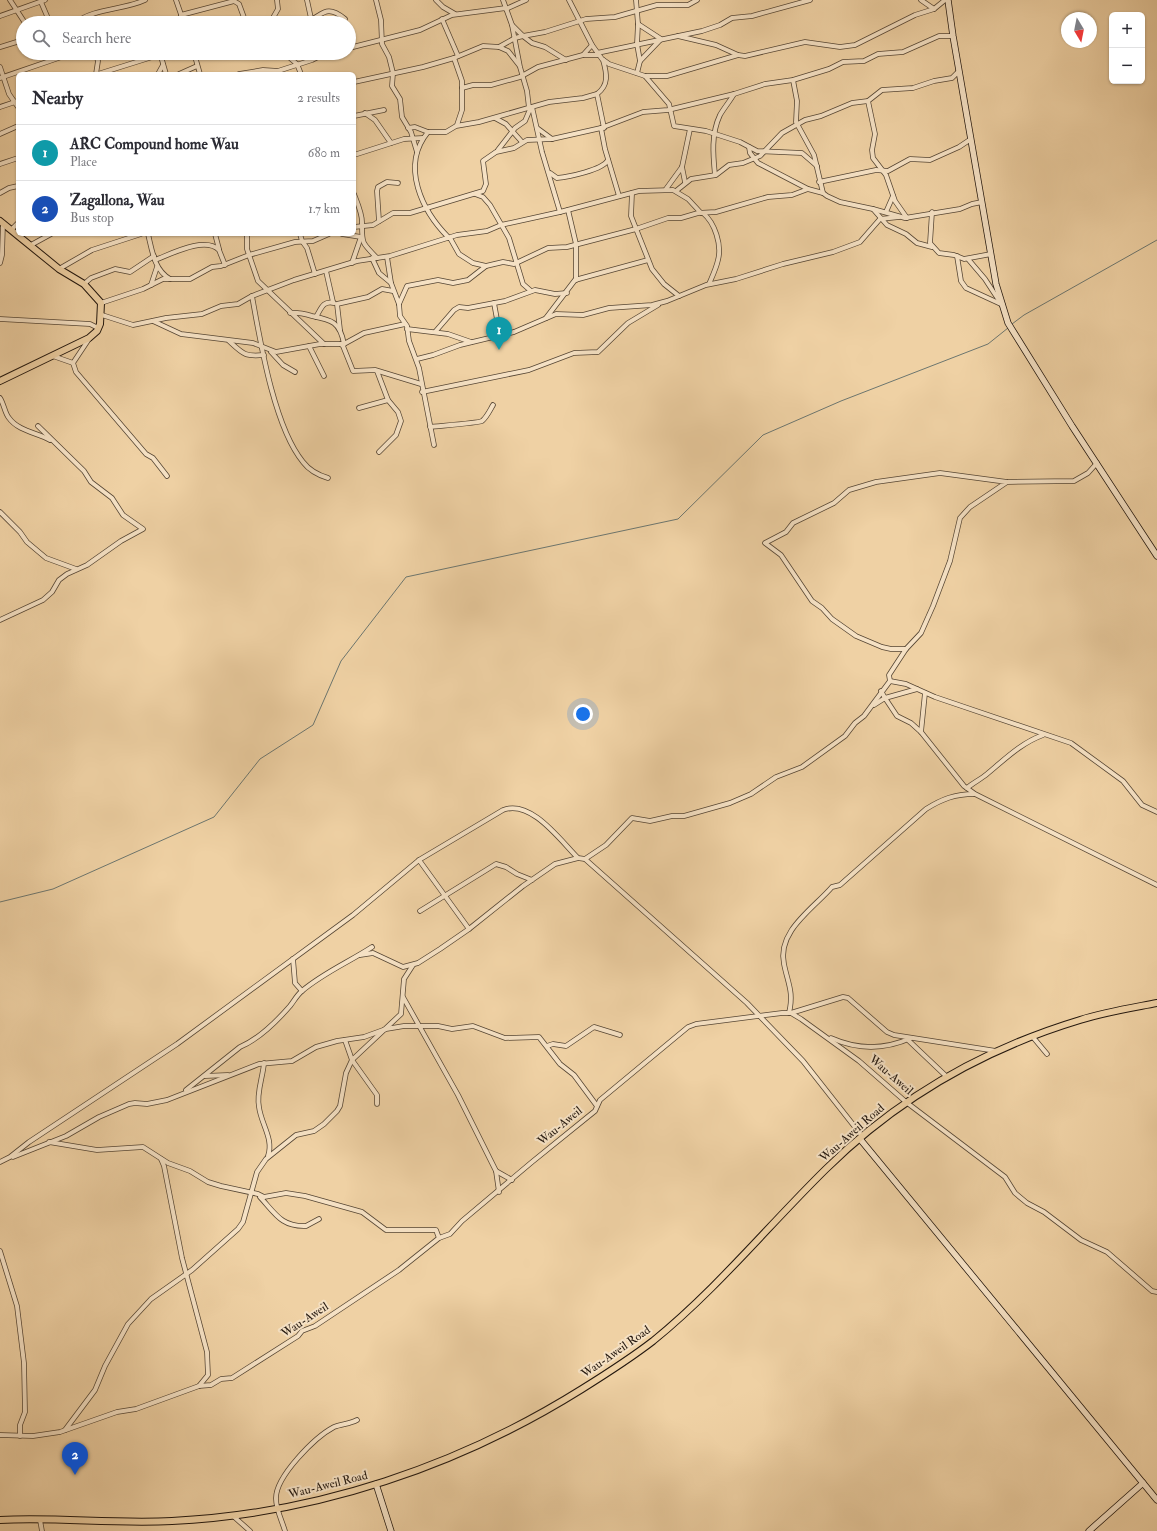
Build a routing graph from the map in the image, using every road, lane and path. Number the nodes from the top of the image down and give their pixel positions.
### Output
1 (10, 0) edge
2 (145, 0) edge
3 (176, 0) edge
4 (277, 0) edge
5 (307, 0) edge
6 (376, 0) edge
7 (436, 0) edge
8 (503, 0) edge
9 (526, 0) edge
10 (569, 0) edge
11 (636, 0) edge
12 (697, 0) edge
13 (810, 0) edge
14 (921, 0) edge
15 (945, 0) edge
16 (43, 1) edge
17 (139, 1) edge
18 (232, 1) edge
19 (506, 9) junction
20 (934, 9) junction
21 (18, 10) junction
22 (637, 12) junction
23 (455, 15) junction
24 (0, 16) edge
25 (22, 16) edge
26 (48, 16) edge
27 (90, 16) edge
28 (181, 16) edge
29 (190, 16) edge
30 (244, 16) edge
31 (274, 16) edge
32 (311, 16) edge
33 (320, 16) edge
34 (341, 16) edge
35 (442, 19) junction
36 (579, 21) junction
37 (638, 24) junction
38 (512, 25) junction
39 (523, 36) junction
40 (678, 36) junction
41 (953, 36) junction
42 (515, 38) junction
43 (661, 39) junction
44 (381, 40) junction
45 (16, 42) edge
46 (637, 44) junction
47 (592, 45) junction
48 (356, 46) edge
49 (0, 47) edge
50 (499, 47) junction
51 (598, 54) junction
52 (583, 55) junction
53 (738, 55) junction
54 (456, 57) junction
55 (603, 59) junction
56 (48, 60) edge
57 (98, 60) edge
58 (140, 60) edge
59 (162, 60) edge
60 (196, 60) edge
61 (292, 60) edge
62 (312, 60) edge
63 (566, 60) junction
64 (640, 61) junction
65 (163, 64) junction
66 (297, 64) junction
67 (198, 66) junction
68 (520, 66) junction
69 (0, 67) edge
70 (959, 71) junction
71 (16, 72) edge
72 (17, 72) edge
73 (97, 72) edge
74 (103, 72) edge
75 (159, 72) edge
76 (165, 72) edge
77 (184, 72) edge
78 (200, 72) edge
79 (257, 72) edge
80 (300, 72) edge
81 (393, 73) junction
82 (637, 73) junction
83 (523, 76) junction
84 (645, 76) junction
85 (2, 78) edge
86 (793, 80) junction
87 (356, 82) edge
88 (462, 88) junction
89 (597, 94) junction
90 (734, 94) junction
91 (16, 101) edge
92 (868, 101) junction
93 (0, 107) edge
94 (530, 107) junction
95 (671, 109) junction
96 (384, 110) dead end
97 (365, 114) junction
98 (356, 116) edge
99 (494, 117) junction
100 (457, 125) junction
101 (797, 125) junction
102 (16, 127) edge
103 (537, 127) junction
104 (408, 128) junction
105 (602, 128) junction
106 (690, 129) junction
107 (428, 132) junction
108 (513, 132) junction
109 (0, 134) edge
110 (714, 134) junction
111 (413, 138) junction
112 (423, 138) junction
113 (552, 139) junction
114 (971, 140) junction
115 (539, 141) junction
116 (522, 142) junction
117 (391, 143) junction
118 (749, 147) junction
119 (498, 151) junction
120 (417, 152) junction
121 (766, 152) junction
122 (356, 154) edge
123 (16, 159) edge
124 (608, 159) junction
125 (753, 159) junction
126 (0, 164) edge
127 (817, 166) junction
128 (601, 167) junction
129 (682, 167) junction
130 (611, 169) junction
131 (548, 170) junction
132 (882, 171) junction
133 (715, 175) junction
134 (685, 182) junction
135 (819, 182) junction
136 (398, 183) dead end
137 (16, 186) edge
138 (666, 189) junction
139 (808, 189) junction
140 (676, 191) junction
141 (823, 192) junction
142 (0, 193) edge
143 (632, 193) junction
144 (475, 194) junction
145 (619, 196) junction
146 (893, 196) junction
147 (982, 202) junction
148 (356, 205) edge
149 (426, 208) junction
150 (873, 209) junction
151 (568, 210) junction
152 (560, 212) junction
153 (886, 212) junction
154 (932, 212) junction
155 (702, 213) junction
156 (900, 217) junction
157 (907, 218) junction
158 (880, 219) junction
159 (380, 221) junction
160 (1, 222) edge
161 (16, 225) edge
162 (362, 225) junction
163 (501, 225) junction
164 (356, 226) edge
165 (636, 228) junction
166 (11, 230) junction
167 (16, 234) edge
168 (20, 236) edge
169 (47, 236) edge
170 (135, 236) edge
171 (148, 236) edge
172 (216, 236) edge
173 (247, 236) edge
174 (301, 236) edge
175 (324, 236) edge
176 (355, 236) edge
177 (361, 237) junction
178 (1, 238) edge
179 (449, 238) junction
180 (302, 241) junction
181 (31, 244) junction
182 (576, 244) junction
183 (932, 247) junction
184 (219, 250) junction
185 (991, 254) junction
186 (249, 255) junction
187 (387, 256) junction
188 (957, 256) junction
189 (154, 258) junction
190 (374, 258) junction
191 (968, 259) junction
192 (648, 260) junction
193 (0, 263) edge
194 (352, 263) junction
195 (517, 263) junction
196 (225, 265) junction
197 (486, 266) junction
198 (157, 267) junction
199 (59, 269) junction
200 (326, 271) junction
201 (315, 274) junction
202 (173, 279) junction
203 (576, 280) junction
204 (84, 284) junction
205 (391, 284) junction
206 (523, 284) junction
207 (709, 284) junction
208 (150, 286) junction
209 (266, 290) junction
210 (393, 291) junction
211 (531, 291) junction
212 (567, 293) junction
213 (252, 296) junction
214 (521, 296) junction
215 (679, 296) junction
216 (100, 303) junction
217 (335, 303) junction
218 (494, 303) junction
219 (660, 303) junction
220 (399, 304) junction
221 (1002, 305) junction
222 (290, 313) junction
223 (102, 315) junction
224 (316, 317) junction
225 (0, 319) edge
226 (545, 320) junction
227 (153, 321) junction
228 (406, 327) junction
229 (98, 328) junction
230 (340, 330) junction
231 (435, 332) junction
232 (500, 336) junction
233 (89, 338) junction
234 (229, 341) junction
235 (471, 342) junction
236 (324, 344) junction
237 (342, 344) junction
238 (262, 346) junction
239 (310, 346) junction
240 (271, 351) junction
241 (55, 355) junction
242 (264, 355) junction
243 (417, 359) junction
244 (73, 363) junction
245 (377, 371) junction
246 (294, 372) dead end
247 (324, 376) dead end
248 (0, 381) edge
249 (421, 384) junction
250 (422, 392) junction
251 (0, 398) edge
252 (388, 400) junction
253 (493, 405) dead end
254 (359, 408) dead end
255 (38, 426) dead end
256 (430, 427) junction
257 (56, 443) junction
258 (434, 445) dead end
259 (379, 452) dead end
260 (1097, 463) junction
261 (167, 476) dead end
262 (328, 478) dead end
263 (1007, 482) junction
264 (0, 512) edge
265 (4, 517) junction
266 (0, 519) edge
267 (1157, 556) edge
268 (76, 569) junction
269 (0, 620) edge
270 (906, 649) junction
271 (890, 682) junction
272 (917, 689) junction
273 (881, 691) junction
274 (925, 693) junction
275 (885, 698) junction
276 (872, 706) junction
277 (921, 732) junction
278 (1043, 734) junction
279 (967, 788) junction
280 (975, 794) junction
281 (1157, 812) edge
282 (578, 858) junction
283 (585, 859) junction
284 (419, 860) junction
285 (532, 880) junction
286 (1157, 885) edge
287 (446, 896) junction
288 (420, 911) dead end
289 (469, 929) junction
290 (372, 946) dead end
291 (360, 955) junction
292 (293, 959) junction
293 (413, 965) junction
294 (302, 991) junction
295 (403, 997) junction
296 (1157, 1003) edge
297 (790, 1013) junction
298 (760, 1017) junction
299 (420, 1026) junction
300 (386, 1029) junction
301 (824, 1034) junction
302 (620, 1035) dead end
303 (1032, 1036) junction
304 (909, 1039) junction
305 (345, 1040) junction
306 (547, 1046) junction
307 (996, 1051) junction
308 (1047, 1054) dead end
309 (352, 1060) junction
310 (264, 1063) junction
311 (228, 1075) junction
312 (204, 1076) junction
313 (947, 1077) junction
314 (180, 1094) junction
315 (906, 1102) junction
316 (377, 1104) dead end
317 (597, 1106) junction
318 (861, 1137) junction
319 (49, 1142) junction
320 (10, 1158) junction
321 (161, 1158) junction
322 (266, 1159) junction
323 (0, 1162) edge
324 (496, 1171) junction
325 (512, 1180) junction
326 (499, 1192) junction
327 (251, 1193) junction
328 (258, 1194) junction
329 (319, 1218) dead end
330 (439, 1238) junction
331 (0, 1251) edge
332 (186, 1274) junction
333 (1157, 1292) edge
334 (199, 1386) junction
335 (358, 1420) dead end
336 (65, 1430) junction
337 (0, 1435) edge
338 (20, 1436) junction
339 (1143, 1483) junction
340 (376, 1484) junction
341 (1157, 1500) edge
342 (278, 1508) junction
343 (232, 1515) junction
344 (0, 1520) edge
345 (40, 1520) junction
346 (42, 1531) edge
347 (250, 1531) edge
348 (285, 1531) edge
349 (391, 1531) edge
350 (1089, 1531) edge

1 - 21 street
2 - 17 street
3 - 28 street
4 - 31 street
5 - 32 street
6 - 44 street
7 - 23 street
8 - 19 street
9 - 19 street
10 - 36 street
11 - 22 street
12 - 22 street
13 - 40 street
14 - 20 street
15 - 20 street
15 - 41 street
16 - 21 street
16 - 26 street
17 - 27 street
18 - 29 street
18 - 30 street
19 - 23 street
19 - 38 street
20 - 53 street
21 - 24 street
21 - 25 street
22 - 36 street
22 - 37 street
23 - 35 street
33 - 34 street
35 - 44 street
35 - 54 street
36 - 39 street
36 - 47 street
37 - 43 street
37 - 46 street
38 - 39 street
38 - 42 street
39 - 42 street
39 - 63 street
40 - 43 street
40 - 53 street
41 - 70 street
41 - 86 street
42 - 50 street
42 - 68 street
43 - 46 street
43 - 64 street
44 - 48 street
44 - 81 street
45 - 49 street
46 - 51 street
46 - 64 street
47 - 51 street
47 - 52 street
50 - 54 street
50 - 68 street
51 - 52 street
51 - 55 street
52 - 63 street
53 - 84 street
54 - 81 street
54 - 88 street
55 - 82 street
55 - 89 street
56 - 72 street
57 - 73 street
58 - 74 street
59 - 65 street
60 - 67 street
61 - 66 street
62 - 66 street
63 - 83 street
64 - 82 street
65 - 75 street
65 - 76 street
66 - 79 street
66 - 80 street
67 - 77 street
67 - 78 street
68 - 83 street
69 - 85 street
70 - 92 street
70 - 114 street
71 - 85 street
81 - 87 street
81 - 104 street
82 - 84 street
83 - 88 street
83 - 94 street
84 - 95 street
85 - 91 street
86 - 90 street
86 - 101 street
88 - 100 street
89 - 94 street
89 - 105 street
90 - 95 street
90 - 110 street
91 - 93 street
92 - 101 street
92 - 132 street
94 - 99 street
94 - 103 street
94 - 108 street
95 - 105 street
95 - 106 street
96 - 97 street
97 - 98 street
97 - 117 street
99 - 100 street
99 - 108 street
100 - 107 street
101 - 121 street
101 - 127 street
102 - 109 street
103 - 113 street
103 - 115 street
104 - 107 street
104 - 111 street
105 - 113 street
105 - 124 street
106 - 110 street
106 - 129 street
107 - 112 street
108 - 116 street
108 - 119 street
110 - 118 street
110 - 133 street
111 - 112 street
111 - 117 street
111 - 120 street
112 - 120 street
113 - 115 street
114 - 132 street
114 - 147 street
115 - 116 street
115 - 131 street
116 - 119 street
117 - 122 street
118 - 121 street
118 - 125 street
119 - 144 street
120 - 149 street
121 - 125 street
121 - 127 street
123 - 126 street
124 - 128 street
124 - 130 street
125 - 133 street
125 - 139 street
127 - 135 street
128 - 130 street
128 - 131 street
129 - 134 street
129 - 138 street
130 - 145 street
131 - 152 street
132 - 135 street
132 - 146 street
133 - 134 street
134 - 140 street
135 - 141 street
136 - 159 street
137 - 142 street
138 - 140 street
138 - 143 street
139 - 141 street
139 - 155 street
140 - 155 street
141 - 150 street
143 - 145 street
143 - 165 street
144 - 149 street
144 - 163 street
145 - 151 street
146 - 153 street
146 - 157 street
147 - 154 street
147 - 185 street
148 - 162 street
149 - 159 street
149 - 179 street
150 - 153 street
150 - 158 street
151 - 152 street
151 - 182 street
152 - 163 street
153 - 156 street
154 - 157 street
154 - 183 street
155 - 165 street
155 - 207 street
156 - 157 street
156 - 158 street
158 - 183 street
158 - 207 street
159 - 162 street
160 - 166 main road
160 - 178 street
161 - 166 street
162 - 164 street
162 - 177 street
163 - 179 street
163 - 195 street
165 - 182 street
165 - 192 street
166 - 167 main road
168 - 181 main road
169 - 181 street
170 - 199 street
171 - 189 street
172 - 184 street
173 - 186 street
174 - 180 street
175 - 180 street
176 - 177 street
177 - 190 street
177 - 194 street
178 - 193 street
179 - 187 street
179 - 197 street
180 - 186 street
180 - 201 street
181 - 199 main road
182 - 195 street
182 - 203 street
183 - 188 street
184 - 189 street
184 - 196 street
185 - 191 street
185 - 221 street
186 - 196 street
186 - 209 street
187 - 190 street
187 - 205 street
188 - 191 street
188 - 221 street
189 - 198 street
189 - 204 street
190 - 194 street
190 - 205 street
191 - 221 street
192 - 203 street
192 - 215 street
194 - 200 street
195 - 197 street
195 - 206 street
196 - 202 street
197 - 220 street
198 - 202 street
198 - 208 street
199 - 204 main road
200 - 201 street
200 - 217 street
201 - 209 street
202 - 208 street
203 - 212 street
204 - 216 main road
205 - 210 street
206 - 211 street
206 - 214 street
207 - 215 street
208 - 216 street
209 - 213 street
209 - 222 street
210 - 217 street
210 - 220 street
211 - 212 street
211 - 214 street
212 - 226 street
213 - 227 street
213 - 238 street
214 - 218 street
215 - 219 street
216 - 223 main road
217 - 224 street
217 - 230 street
218 - 231 street
218 - 232 street
219 - 226 street
219 - 250 street
220 - 228 street
221 - 260 street
222 - 224 street
222 - 236 street
223 - 227 street
223 - 229 main road
224 - 230 street
225 - 229 street
226 - 232 street
227 - 234 street
228 - 231 street
228 - 237 street
228 - 243 street
229 - 233 main road
230 - 237 street
231 - 235 street
232 - 235 street
233 - 241 main road
233 - 244 street
234 - 238 street
234 - 242 street
235 - 243 street
236 - 237 street
236 - 239 street
237 - 245 street
238 - 240 street
238 - 242 street
239 - 240 street
239 - 247 street
240 - 246 street
241 - 244 street
241 - 248 main road
242 - 262 street
243 - 249 street
244 - 261 street
245 - 249 street
245 - 252 street
249 - 250 street
250 - 256 street
251 - 257 street
252 - 254 street
252 - 259 street
253 - 256 street
255 - 257 street
256 - 258 street
257 - 268 street
260 - 263 street
260 - 267 street
263 - 270 street
263 - 270 street
264 - 265 street
265 - 266 street
265 - 268 street
268 - 269 street
270 - 271 street
271 - 272 street
271 - 273 street
272 - 274 street
272 - 275 street
273 - 275 street
273 - 276 street
274 - 277 street
274 - 278 street
275 - 276 street
275 - 277 street
276 - 283 street
277 - 279 street
278 - 279 street
278 - 281 street
279 - 280 street
280 - 286 street
280 - 297 street
282 - 283 street
282 - 284 street
282 - 285 street
283 - 298 street
284 - 287 street
284 - 292 street
285 - 287 street
285 - 289 street
287 - 288 street
287 - 289 street
289 - 293 street
290 - 291 street
291 - 293 street
291 - 294 street
292 - 294 street
292 - 320 street
293 - 295 street
294 - 312 street
295 - 299 street
295 - 300 street
296 - 303 main road, Wau-Aweil Road
297 - 298 street, Wau-Aweil
297 - 301 street, Wau-Aweil
297 - 304 street
298 - 317 street, Wau-Aweil
298 - 318 street
299 - 300 street
299 - 306 street
299 - 324 street
300 - 305 street
300 - 309 street
301 - 304 street
301 - 315 street, Wau-Aweil
302 - 306 street
303 - 307 main road, Wau-Aweil Road
303 - 308 street
304 - 307 street
304 - 313 street
305 - 309 street
305 - 310 street
306 - 317 street
307 - 313 main road, Wau-Aweil Road
309 - 316 street
309 - 322 street
310 - 311 street
310 - 322 street
311 - 312 street
311 - 314 street
312 - 314 street
313 - 315 main road, Wau-Aweil Road
314 - 319 street
315 - 318 main road, Wau-Aweil Road
315 - 333 street, Wau-Aweil
317 - 325 street, Wau-Aweil
318 - 339 street
318 - 340 main road, Wau-Aweil Road
319 - 320 street
319 - 321 street
320 - 323 street
321 - 327 street
321 - 332 street
322 - 327 street
324 - 325 street
324 - 326 street
325 - 326 street, Wau-Aweil
326 - 330 street, Wau-Aweil
327 - 328 street
327 - 332 street
328 - 329 street
328 - 330 street
330 - 334 street, Wau-Aweil
331 - 338 street
332 - 334 street
332 - 336 street
334 - 336 street, Wau-Aweil
335 - 342 street
336 - 338 street, Wau-Aweil
337 - 338 street, Wau-Aweil
339 - 341 street
339 - 350 street
340 - 342 main road, Wau-Aweil Road
340 - 349 street
342 - 343 main road, Wau-Aweil Road
342 - 348 street
343 - 345 main road, Wau-Aweil Road
343 - 347 street
344 - 345 main road, Wau-Aweil Road
345 - 346 street

